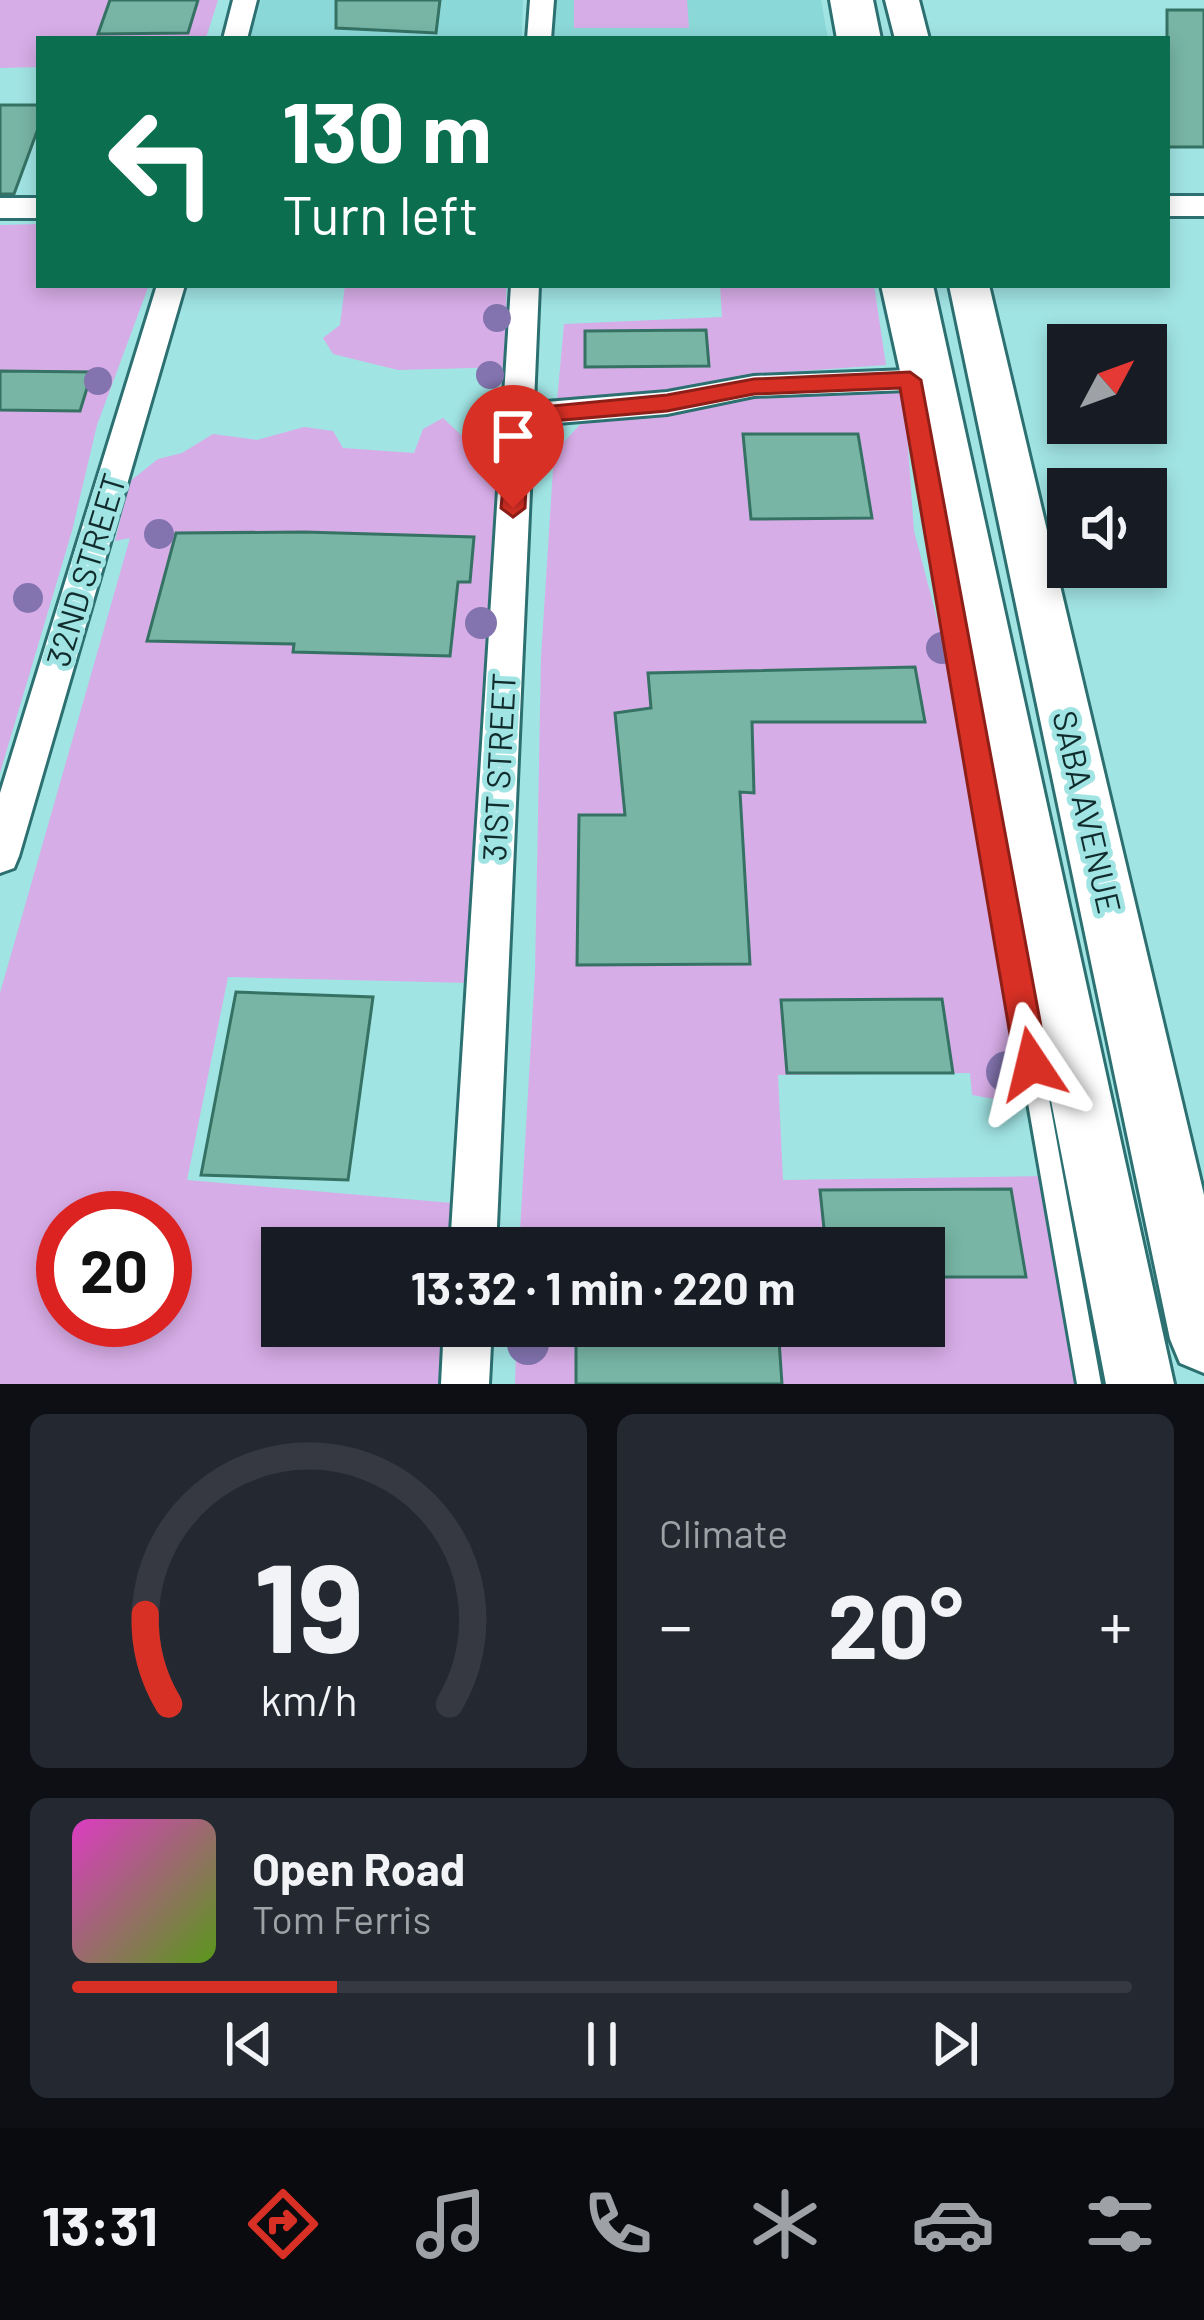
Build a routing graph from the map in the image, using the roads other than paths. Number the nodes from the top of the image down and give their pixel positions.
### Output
1 (245, 0) edge
2 (542, 0) edge
3 (836, 0) edge
4 (856, 0) edge
5 (902, 0) edge
6 (236, 36) edge
7 (539, 36) edge
8 (842, 36) edge
9 (862, 36) edge
10 (911, 36) edge
11 (1170, 206) edge
12 (1204, 206) edge
13 (0, 208) edge
14 (36, 208) edge
15 (170, 288) edge
16 (525, 288) edge
17 (889, 288) edge
18 (914, 288) edge
19 (970, 288) edge
20 (921, 379) junction
21 (518, 416) junction
22 (0, 856) edge
23 (473, 1227) edge
24 (1204, 1339) edge
25 (467, 1347) edge
26 (465, 1384) edge
27 (1089, 1384) edge
28 (1140, 1384) edge

1 - 6 street
2 - 7 street
3 - 8 lane
4 - 9 main road
5 - 10 main road
11 - 12 street
13 - 14 street
15 - 22 street, 32ND STREET
16 - 21 street, 31ST STREET
17 - 20 lane
18 - 20 main road, SABA AVENUE
19 - 24 main road, SABA AVENUE
20 - 21 street
20 - 27 lane
20 - 28 main road, SABA AVENUE
21 - 23 street, 31ST STREET
25 - 26 street

